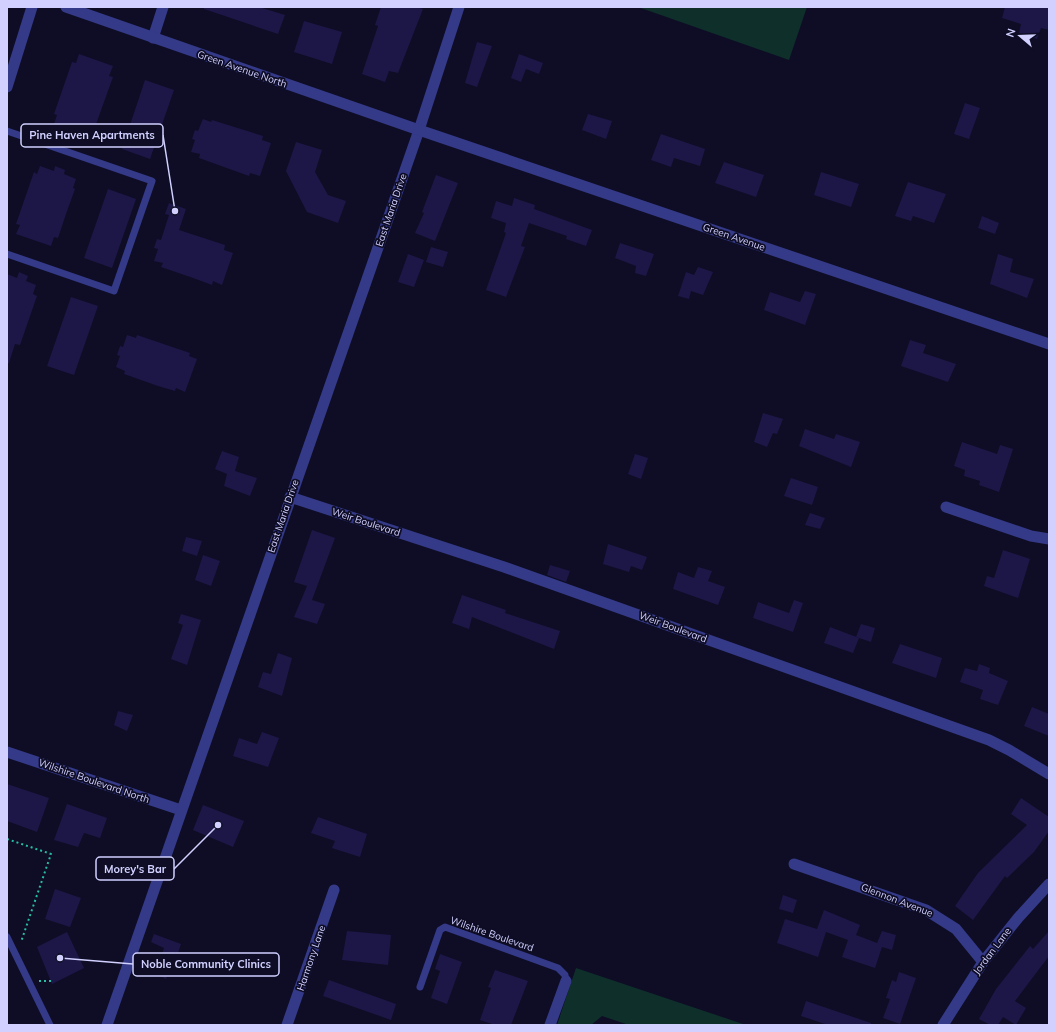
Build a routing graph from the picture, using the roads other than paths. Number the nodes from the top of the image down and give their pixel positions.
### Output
1 (32, 7) edge
2 (66, 7) edge
3 (163, 7) edge
4 (460, 7) edge
5 (153, 38) junction
6 (7, 87) edge
7 (419, 130) junction
8 (7, 131) edge
9 (7, 254) edge
10 (1049, 344) edge
11 (290, 497) junction
12 (946, 507) dead end
13 (1049, 539) edge
14 (7, 752) edge
15 (1049, 774) edge
16 (181, 810) junction
17 (794, 864) dead end
18 (1049, 884) edge
19 (334, 890) dead end
20 (7, 937) edge
21 (982, 962) junction
22 (566, 981) joint
23 (420, 988) dead end
24 (50, 1025) edge
25 (107, 1025) edge
26 (287, 1025) edge
27 (550, 1025) edge
28 (943, 1025) edge

1 - 6 street
2 - 5 street, Green Avenue North
3 - 5 street
4 - 7 street, East Maria Drive
5 - 7 street, Green Avenue North
7 - 10 street, Green Avenue
7 - 11 street, East Maria Drive
8 - 9 lane
11 - 15 street, Weir Boulevard
11 - 16 street, East Maria Drive
12 - 13 street
14 - 16 street, Wilshire Boulevard North
16 - 25 street, East Maria Drive
17 - 21 street, Glennon Avenue
18 - 21 street, Jordan Lane
19 - 26 street, Harmony Lane
20 - 24 lane
21 - 28 street, Jordan Lane
22 - 23 lane, Wilshire Boulevard
22 - 27 street

